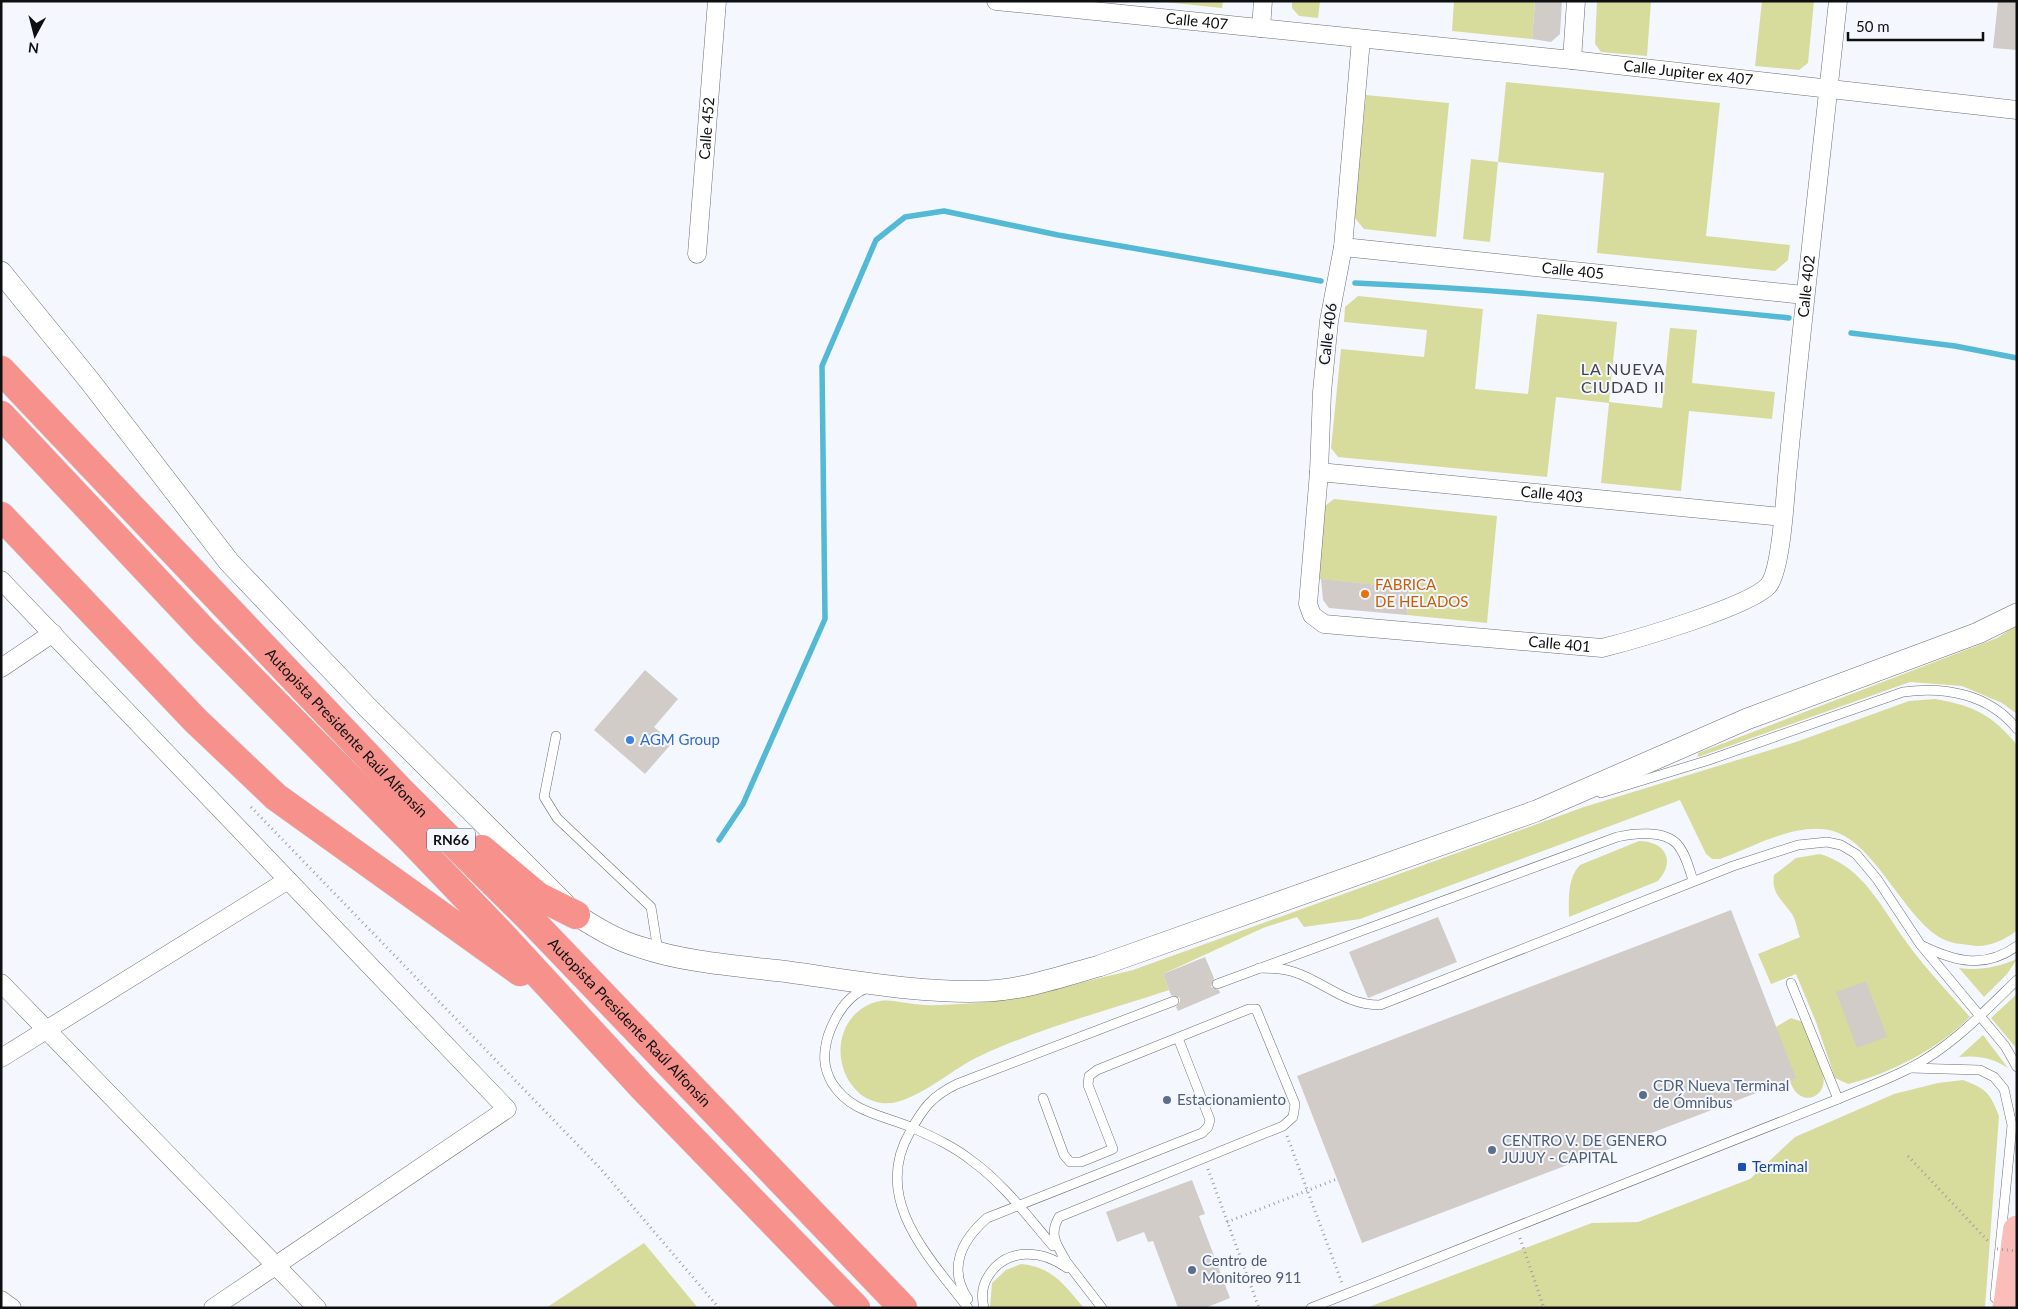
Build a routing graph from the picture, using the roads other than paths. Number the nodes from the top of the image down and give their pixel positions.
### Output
1 (718, 1) edge
2 (996, 1) edge
3 (1263, 1) edge
4 (1576, 1) edge
5 (1838, 1) edge
6 (1032, 4) edge
7 (1261, 28) junction
8 (1361, 39) junction
9 (1572, 60) junction
10 (1829, 89) junction
11 (2017, 110) edge
12 (1343, 247) junction
13 (697, 254) dead end
14 (1, 272) edge
15 (1804, 295) junction
16 (1, 370) edge
17 (1, 415) edge
18 (1319, 472) junction
19 (1, 516) edge
20 (1783, 517) junction
21 (1775, 571) joint
22 (1, 580) edge
23 (2017, 614) edge
24 (1324, 624) joint
25 (53, 634) junction
26 (1, 668) edge
27 (2017, 729) edge
28 (556, 736) dead end
29 (400, 790) junction
30 (1536, 811) junction
31 (288, 880) junction
32 (1693, 880) junction
33 (576, 915) junction
34 (1920, 944) junction
35 (2017, 946) edge
36 (658, 952) junction
37 (1259, 968) junction
38 (2017, 980) edge
39 (1790, 983) dead end
40 (1, 984) edge
41 (876, 984) junction
42 (1217, 984) dead end
43 (1174, 1001) dead end
44 (569, 1007) junction
45 (1979, 1017) junction
46 (46, 1030) junction
47 (1178, 1038) junction
48 (1, 1058) edge
49 (2017, 1066) edge
50 (1910, 1068) junction
51 (1043, 1098) dead end
52 (1838, 1099) junction
53 (912, 1128) junction
54 (2017, 1133) edge
55 (2004, 1195) junction
56 (1016, 1204) junction
57 (2017, 1230) edge
58 (1065, 1259) junction
59 (276, 1266) junction
60 (1079, 1277) junction
61 (1, 1300) edge
62 (12, 1308) edge
63 (213, 1308) edge
64 (317, 1308) edge
65 (856, 1308) edge
66 (903, 1308) edge
67 (968, 1308) edge
68 (974, 1308) edge
69 (984, 1308) edge
70 (1102, 1308) edge
71 (1311, 1308) edge
72 (1994, 1308) edge
73 (2007, 1308) edge

1 - 13 street, Calle 452
2 - 6 street
3 - 7 street
4 - 9 street
5 - 10 street, Calle 402
6 - 7 street, Calle 407
7 - 8 street, Calle 407
8 - 9 street, Calle Jupiter ex 407
8 - 12 street, Calle 406
9 - 10 street, Calle Jupiter ex 407
10 - 11 street, Calle Jupiter ex 407
10 - 15 street, Calle 402
12 - 15 street, Calle 405
12 - 18 street, Calle 406
14 - 33 street
15 - 20 street, Calle 402
16 - 29 highway, Autopista Presidente Raúl Alfonsín / RN66
17 - 44 highway, Autopista Presidente Raúl Alfonsín / RN66
18 - 20 street, Calle 403
18 - 24 street, Calle 406
19 - 44 highway
20 - 21 street, Calle 402
21 - 24 street, Calle 401
22 - 25 street
23 - 30 street
25 - 26 street
25 - 31 street
27 - 30 lane
28 - 36 lane
29 - 33 highway
29 - 66 highway, Autopista Presidente Raúl Alfonsín / RN66
30 - 41 street
31 - 46 street
31 - 59 street
32 - 34 lane
32 - 37 lane
32 - 37 lane
33 - 36 street
34 - 35 lane
34 - 45 lane
36 - 41 street
37 - 42 lane
38 - 45 lane
39 - 52 lane
40 - 46 street
41 - 53 lane
43 - 53 lane
44 - 65 highway, Autopista Presidente Raúl Alfonsín / RN66
45 - 49 lane
45 - 50 lane
46 - 48 street
46 - 59 street
47 - 51 lane
47 - 56 lane
47 - 58 lane
50 - 52 lane
50 - 55 lane
52 - 71 lane
53 - 56 lane
53 - 67 lane
54 - 55 lane
55 - 72 lane
56 - 58 lane
56 - 68 lane
57 - 73 main road
58 - 60 lane
59 - 63 street
59 - 64 street
60 - 69 lane
60 - 70 lane
61 - 62 street

